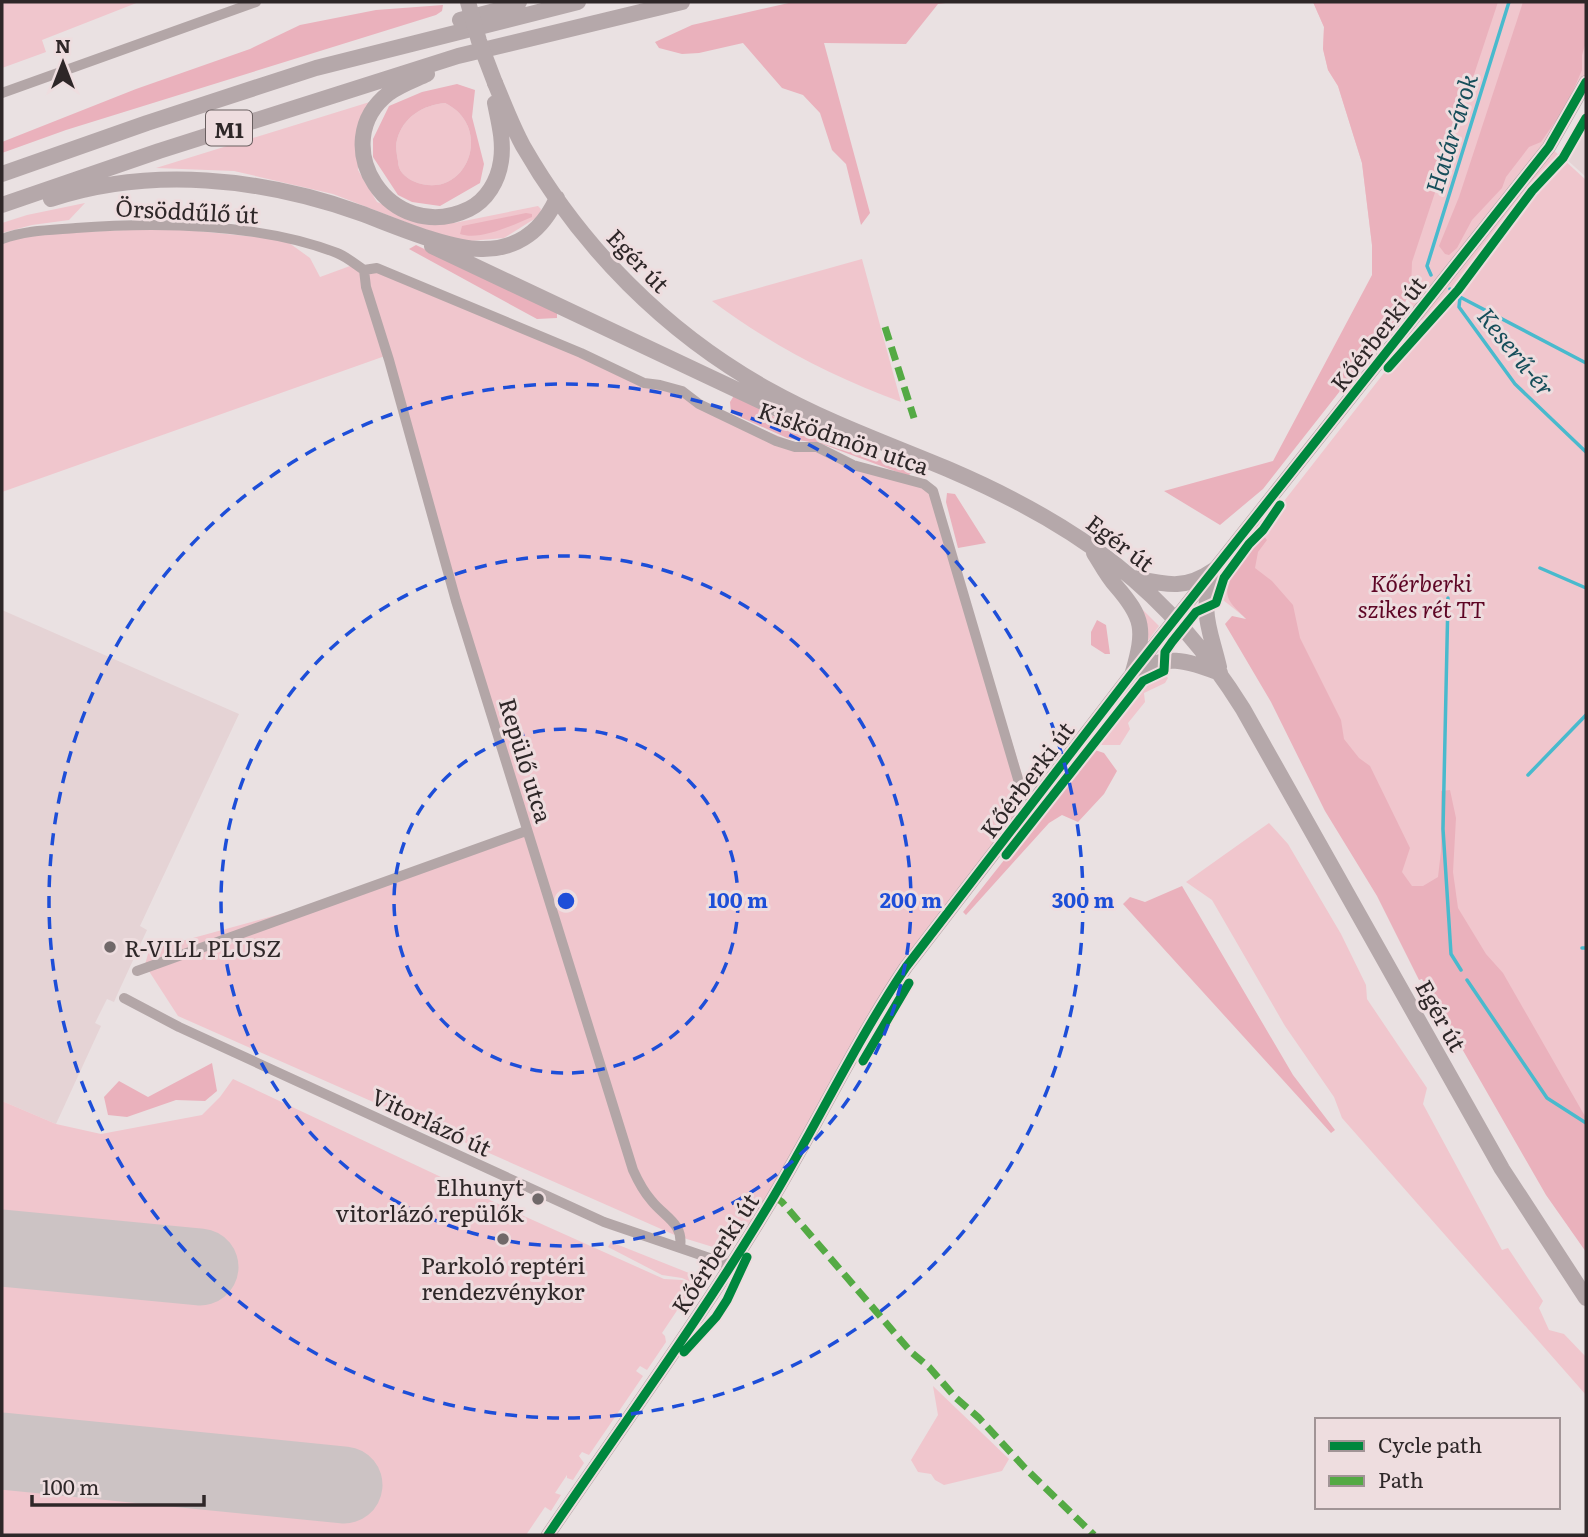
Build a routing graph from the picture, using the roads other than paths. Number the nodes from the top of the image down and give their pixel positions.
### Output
1 (256, 2) edge
2 (468, 2) edge
3 (519, 2) edge
4 (578, 2) edge
5 (682, 2) edge
6 (396, 46) junction
7 (457, 56) junction
8 (1586, 82) edge
9 (495, 83) junction
10 (2, 93) edge
11 (2, 174) edge
12 (557, 198) junction
13 (2, 205) edge
14 (2, 216) edge
15 (379, 221) junction
16 (2, 239) edge
17 (364, 271) junction
18 (850, 430) junction
19 (1087, 544) junction
20 (1214, 570) junction
21 (1134, 578) junction
22 (1175, 620) junction
23 (1133, 672) junction
24 (1220, 673) junction
25 (1031, 803) junction
26 (527, 831) junction
27 (136, 971) dead end
28 (124, 998) dead end
29 (680, 1247) junction
30 (730, 1265) junction
31 (1586, 1298) edge
32 (548, 1535) edge

1 - 10 street
2 - 9 main road, Egér út, bridge
3 - 6 main road
4 - 6 main road, M1
5 - 7 main road, M1
6 - 11 main road, M1
7 - 9 main road
7 - 13 main road, M1
8 - 20 street, Kőérberki út
9 - 12 main road, Egér út
12 - 15 main road
12 - 18 main road, Egér út
14 - 15 main road
15 - 18 main road
16 - 17 street, Örsöddűlő út
17 - 25 street, Kisködmön utca
17 - 26 street, Repülő utca
18 - 19 main road, Egér út
19 - 21 main road, Egér út
19 - 23 main road
20 - 21 main road
20 - 22 street, Kőérberki út
20 - 24 main road
21 - 22 main road, Egér út
22 - 23 street, Kőérberki út
22 - 24 main road, Egér út
23 - 24 main road
23 - 25 street, Kőérberki út
24 - 31 main road, Egér út
25 - 30 street, Kőérberki út
26 - 27 street
26 - 29 street, Repülő utca
28 - 29 street, Vitorlázó út
29 - 30 street, Vitorlázó út
30 - 32 street, Kőérberki út

